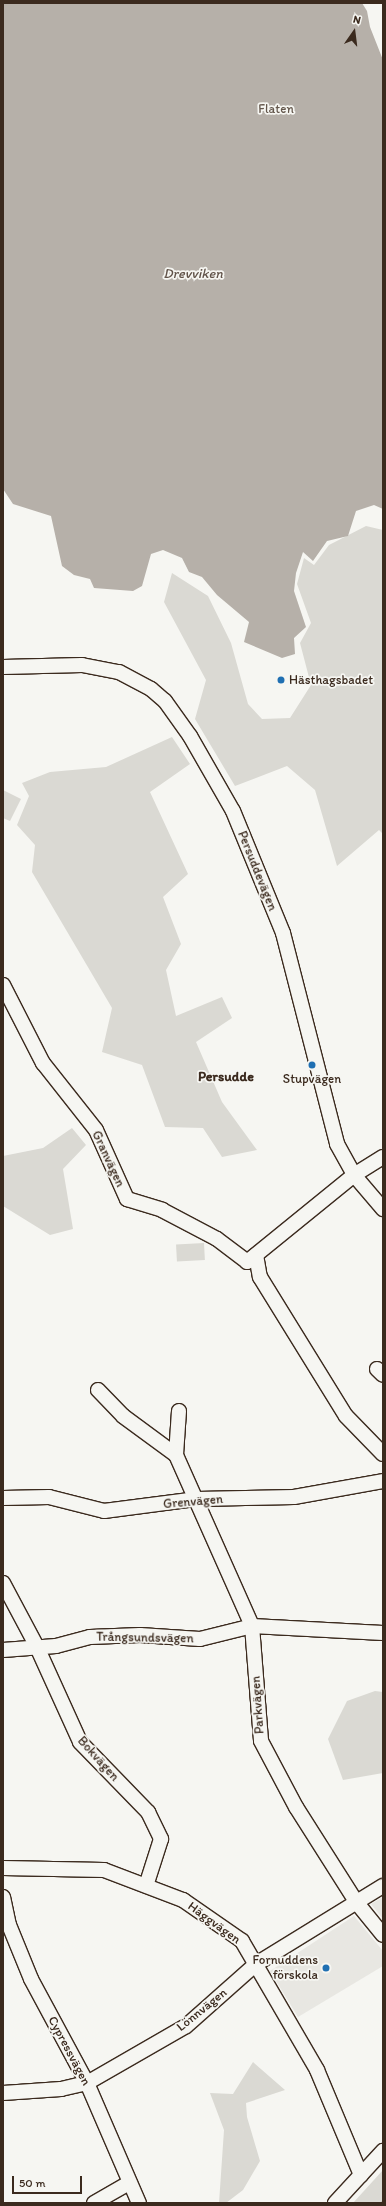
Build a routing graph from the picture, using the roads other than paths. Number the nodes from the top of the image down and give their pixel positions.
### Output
1 (3, 667) edge
2 (3, 985) edge
3 (383, 1157) edge
4 (354, 1176) junction
5 (383, 1209) edge
6 (251, 1259) junction
7 (98, 1390) dead end
8 (179, 1411) dead end
9 (383, 1454) edge
10 (176, 1455) junction
11 (383, 1481) edge
12 (3, 1498) edge
13 (197, 1499) junction
14 (3, 1584) edge
15 (252, 1626) junction
16 (383, 1634) edge
17 (37, 1647) junction
18 (3, 1650) edge
19 (3, 1868) edge
20 (146, 1886) junction
21 (383, 1886) edge
22 (3, 1897) edge
23 (357, 1903) junction
24 (383, 1934) edge
25 (256, 1964) junction
26 (87, 2083) junction
27 (3, 2093) edge
28 (383, 2151) edge
29 (361, 2175) junction
30 (129, 2183) junction
31 (94, 2203) edge
32 (139, 2203) edge
33 (335, 2203) edge

1 - 4 street, Persuddevägen
2 - 6 street, Granvägen
3 - 4 street
4 - 5 street, Persuddevägen
4 - 6 street
6 - 9 street
7 - 10 street, Parkvägen
8 - 10 street, Parkvägen
10 - 13 street, Parkvägen
11 - 13 street, Grenvägen
12 - 13 street, Grenvägen
13 - 15 street, Parkvägen
14 - 17 street, Bokvägen
15 - 16 street, Trångsundsvägen
15 - 17 street, Trångsundsvägen
15 - 23 street, Parkvägen
17 - 18 street, Trångsundsvägen
17 - 20 street, Bokvägen
19 - 20 street, Häggvägen
20 - 25 street, Häggvägen
21 - 23 street, Lönnvägen
22 - 26 street, Cypressvägen
23 - 24 street, Parkvägen
23 - 25 street, Lönnvägen
25 - 26 street, Lönnvägen
25 - 29 street, Häggvägen
26 - 27 street, Lönnvägen
26 - 30 street, Cypressvägen
28 - 29 street
29 - 33 street
30 - 31 street
30 - 32 street, Cypressvägen

